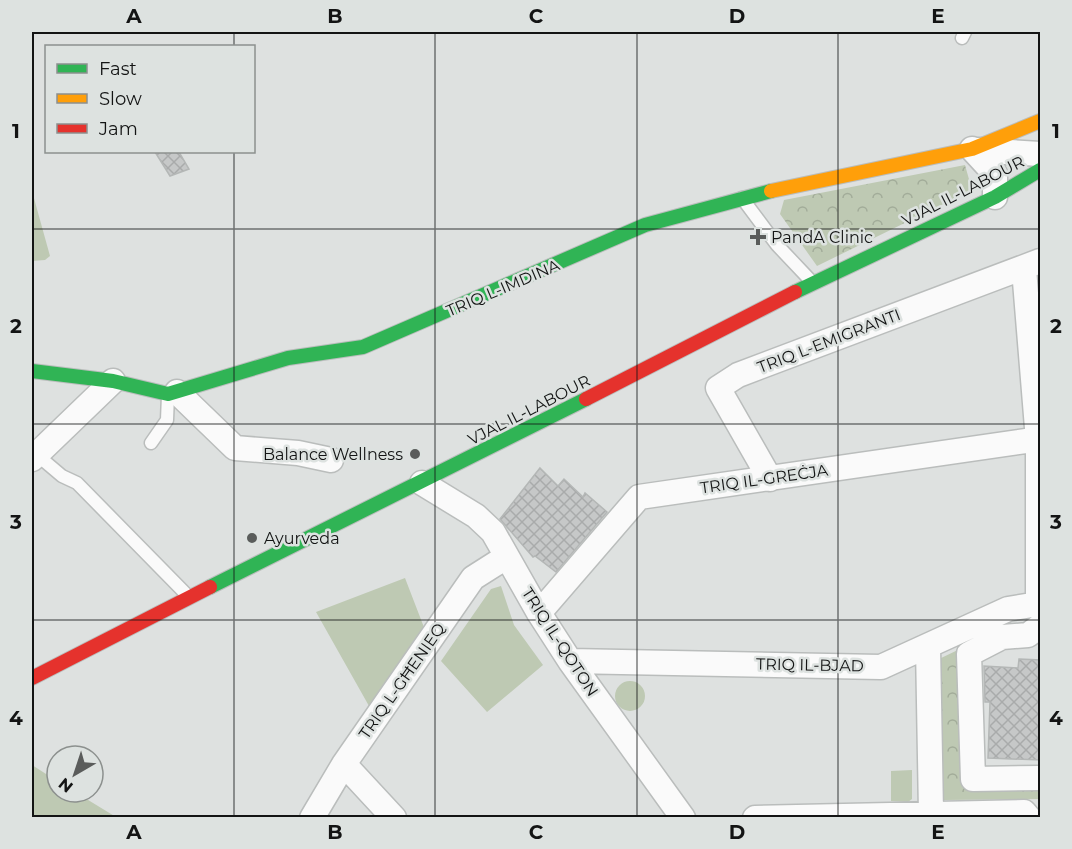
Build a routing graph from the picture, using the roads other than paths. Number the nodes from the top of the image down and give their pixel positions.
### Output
1 (1041, 121) edge
2 (972, 149) junction
3 (1041, 154) edge
4 (1041, 170) edge
5 (742, 197) junction
6 (995, 197) junction
7 (1032, 265) edge
8 (812, 283) junction
9 (32, 371) edge
10 (112, 381) junction
11 (173, 393) junction
12 (1039, 439) edge
13 (151, 443) dead end
14 (34, 457) edge
15 (331, 460) dead end
16 (770, 479) junction
17 (422, 483) junction
18 (506, 557) junction
19 (189, 597) junction
20 (539, 613) junction
21 (1040, 613) edge
22 (928, 646) junction
23 (570, 660) junction
24 (32, 678) edge
25 (344, 764) junction
26 (1041, 778) edge
27 (931, 813) junction
28 (309, 815) edge
29 (1026, 815) edge
30 (394, 818) edge
31 (683, 818) edge
32 (755, 818) edge

1 - 2 main road, TRIQ L-IMDINA
2 - 3 street, TRIQ L-IMDINA
2 - 5 main road, TRIQ L-IMDINA
2 - 6 street
4 - 6 main road, VJAL IL-LABOUR
5 - 8 lane
5 - 11 main road, TRIQ L-IMDINA
6 - 8 main road, VJAL IL-LABOUR
7 - 12 street
7 - 16 street, TRIQ L-EMIGRANTI
8 - 17 main road, VJAL IL-LABOUR
9 - 10 main road
10 - 11 main road
10 - 14 street
11 - 13 lane
11 - 15 street
12 - 16 street, TRIQ IL-GREĊJA
12 - 21 street
14 - 19 lane
16 - 20 street, TRIQ IL-GREĊJA
17 - 18 street, TRIQ IL-QOTON
17 - 19 main road, VJAL IL-LABOUR
18 - 20 street, TRIQ IL-QOTON
18 - 25 street, TRIQ L-GĦENIEQ
19 - 24 main road, VJAL IL-LABOUR
20 - 23 street, TRIQ IL-QOTON
21 - 22 street, TRIQ IL-BJAD
21 - 26 street
22 - 23 street, TRIQ IL-BJAD
22 - 27 street
23 - 31 street, TRIQ IL-QOTON
25 - 28 street, TRIQ L-GĦENIEQ
25 - 30 street
27 - 29 street
27 - 32 street

